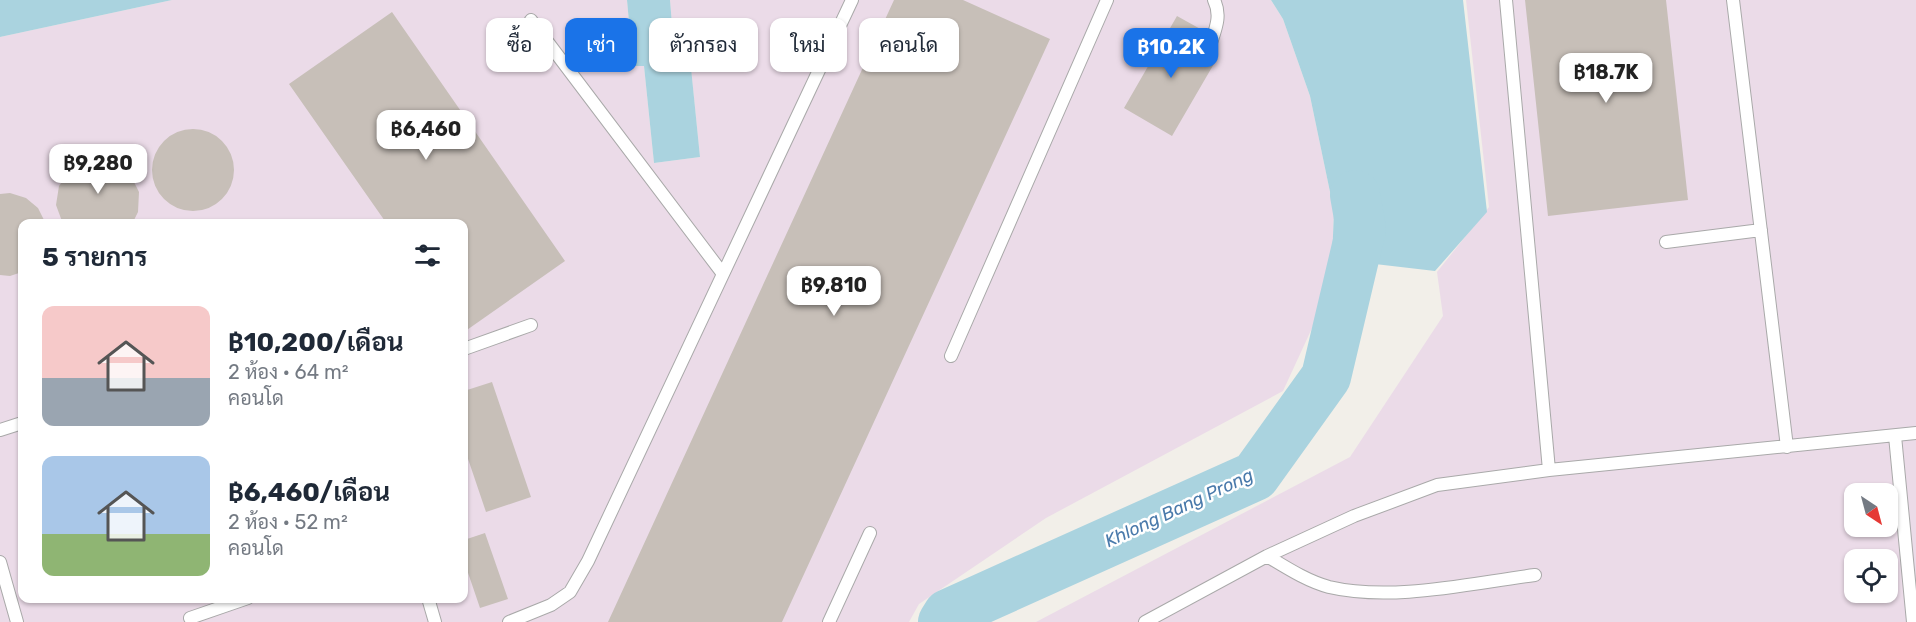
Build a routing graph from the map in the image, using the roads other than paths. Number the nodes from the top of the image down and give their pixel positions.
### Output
1 (852, 0) edge
2 (1107, 0) edge
3 (1214, 0) edge
4 (1506, 0) edge
5 (1733, 0) edge
6 (1210, 46) dead end
7 (553, 49) edge
8 (1761, 230) junction
9 (1666, 242) dead end
10 (723, 274) junction
11 (531, 324) dead end
12 (468, 348) edge
13 (951, 356) dead end
14 (18, 424) edge
15 (0, 430) edge
16 (1916, 433) edge
17 (1894, 436) junction
18 (1787, 447) junction
19 (1550, 470) junction
20 (870, 533) dead end
21 (1268, 556) junction
22 (0, 562) edge
23 (1535, 575) dead end
24 (234, 603) edge
25 (429, 603) edge
26 (190, 618) dead end
27 (17, 622) edge
28 (435, 622) edge
29 (509, 622) edge
30 (829, 622) edge
31 (1145, 622) edge
32 (1913, 622) edge

1 - 10 lane
2 - 13 lane
3 - 6 lane
4 - 19 lane
5 - 8 lane
7 - 10 lane
8 - 9 lane
8 - 18 lane
10 - 29 lane
11 - 12 lane
14 - 15 lane
16 - 17 lane
17 - 18 lane
17 - 32 lane
18 - 19 lane
19 - 21 lane
20 - 30 lane
21 - 23 lane
21 - 31 lane
22 - 27 lane
24 - 26 lane
25 - 28 lane

